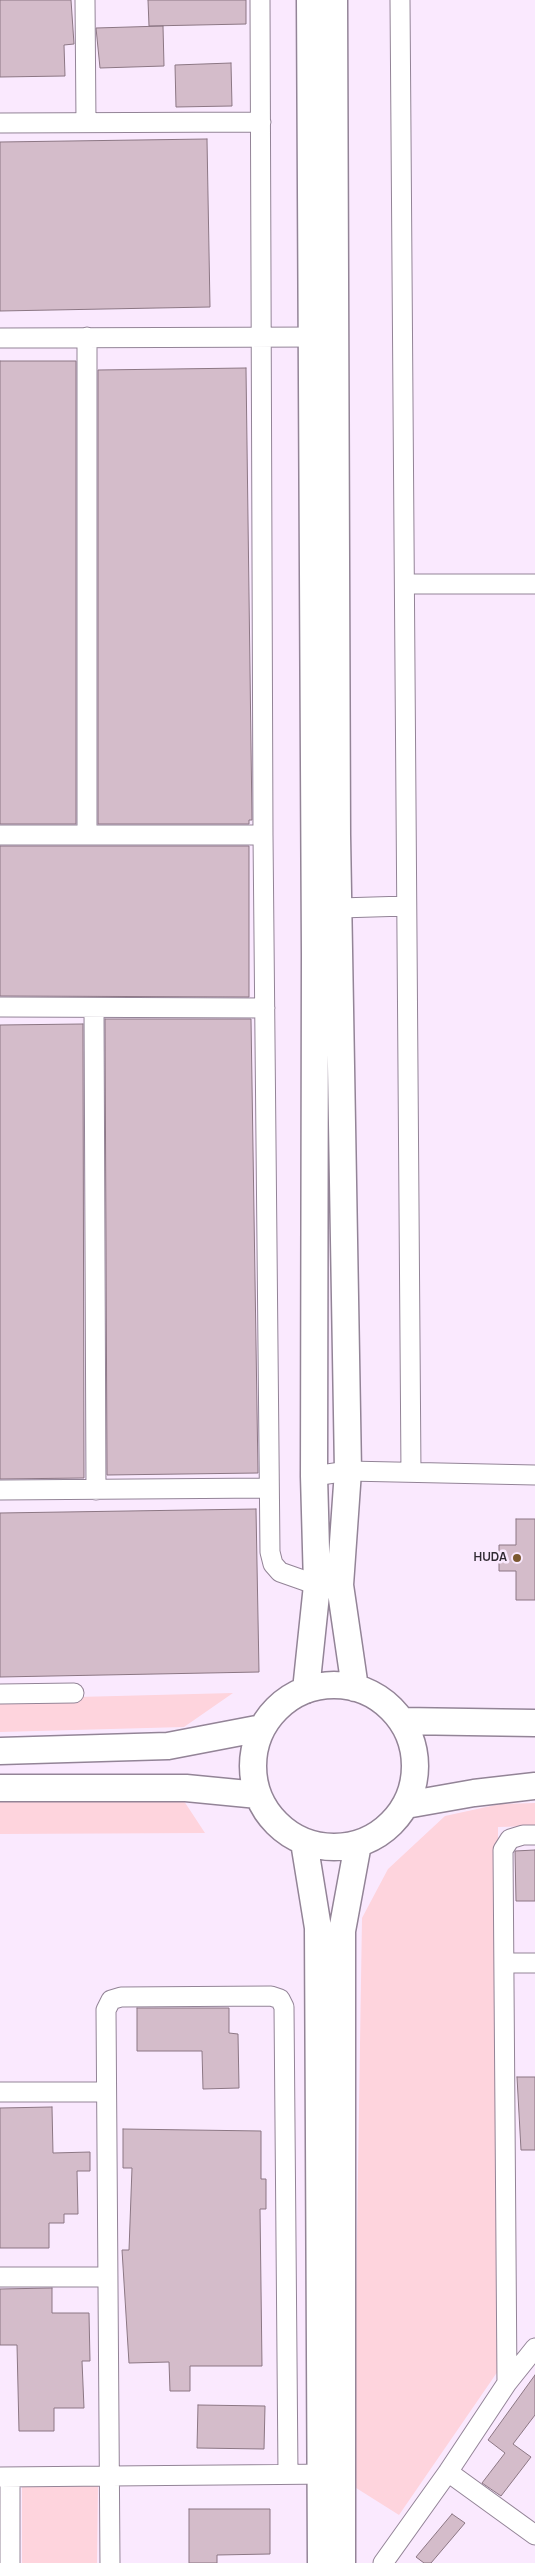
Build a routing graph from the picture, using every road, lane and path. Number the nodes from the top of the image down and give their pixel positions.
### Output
1 (85, 0) edge
2 (260, 0) edge
3 (310, 0) edge
4 (334, 0) edge
5 (400, 0) edge
6 (0, 122) edge
7 (86, 122) junction
8 (261, 122) junction
9 (262, 337) junction
10 (325, 337) junction
11 (0, 338) edge
12 (87, 338) junction
13 (406, 584) junction
14 (535, 584) edge
15 (0, 835) edge
16 (87, 835) junction
17 (263, 835) junction
18 (406, 906) junction
19 (340, 908) junction
20 (0, 1007) edge
21 (94, 1008) junction
22 (265, 1008) junction
23 (348, 1472) junction
24 (412, 1472) junction
25 (535, 1475) edge
26 (314, 1476) junction
27 (269, 1488) junction
28 (0, 1490) edge
29 (96, 1490) junction
30 (317, 1584) junction
31 (355, 1688) junction
32 (306, 1690) junction
33 (74, 1693) dead end
34 (0, 1694) edge
35 (402, 1721) junction
36 (535, 1723) edge
37 (262, 1728) junction
38 (0, 1751) edge
39 (535, 1786) edge
40 (0, 1788) edge
41 (258, 1795) junction
42 (406, 1805) junction
43 (535, 1835) edge
44 (304, 1842) junction
45 (358, 1844) junction
46 (504, 1963) junction
47 (535, 1963) edge
48 (0, 2092) edge
49 (106, 2092) junction
50 (0, 2277) edge
51 (108, 2277) junction
52 (535, 2348) edge
53 (508, 2383) junction
54 (448, 2472) junction
55 (288, 2474) junction
56 (331, 2474) junction
57 (110, 2476) junction
58 (5, 2477) edge
59 (534, 2533) edge
60 (10, 2563) edge
61 (110, 2563) edge
62 (321, 2563) edge
63 (342, 2563) edge
64 (383, 2563) edge

1 - 7 street
2 - 8 street
3 - 10 street
4 - 10 street
5 - 13 street
6 - 7 street
7 - 8 street
8 - 9 street
9 - 10 street
9 - 12 street
9 - 17 street
10 - 19 street
10 - 26 street
11 - 12 street
12 - 16 street
13 - 14 street
13 - 18 street
15 - 16 street
16 - 17 street
17 - 22 street
18 - 19 street
18 - 24 street
19 - 23 street
20 - 21 street
21 - 22 street
21 - 29 street
22 - 27 street
23 - 24 street
23 - 26 street
23 - 31 street
24 - 25 street
26 - 30 street
27 - 29 street
27 - 30 street
28 - 29 street
30 - 32 street
31 - 32 street
31 - 35 street
32 - 37 street
33 - 34 street
35 - 36 street
35 - 42 street
37 - 38 street
37 - 41 street
39 - 42 street
40 - 41 street
41 - 44 street
42 - 45 street
43 - 46 street
44 - 45 street
44 - 56 street
45 - 56 street
46 - 47 street
46 - 53 street
48 - 49 street
49 - 51 street
49 - 55 street
50 - 51 street
51 - 57 street
52 - 53 street
53 - 54 street
54 - 59 street
54 - 64 street
55 - 56 street
55 - 57 street
56 - 62 street
56 - 63 street
57 - 58 street
57 - 61 street
58 - 60 street

